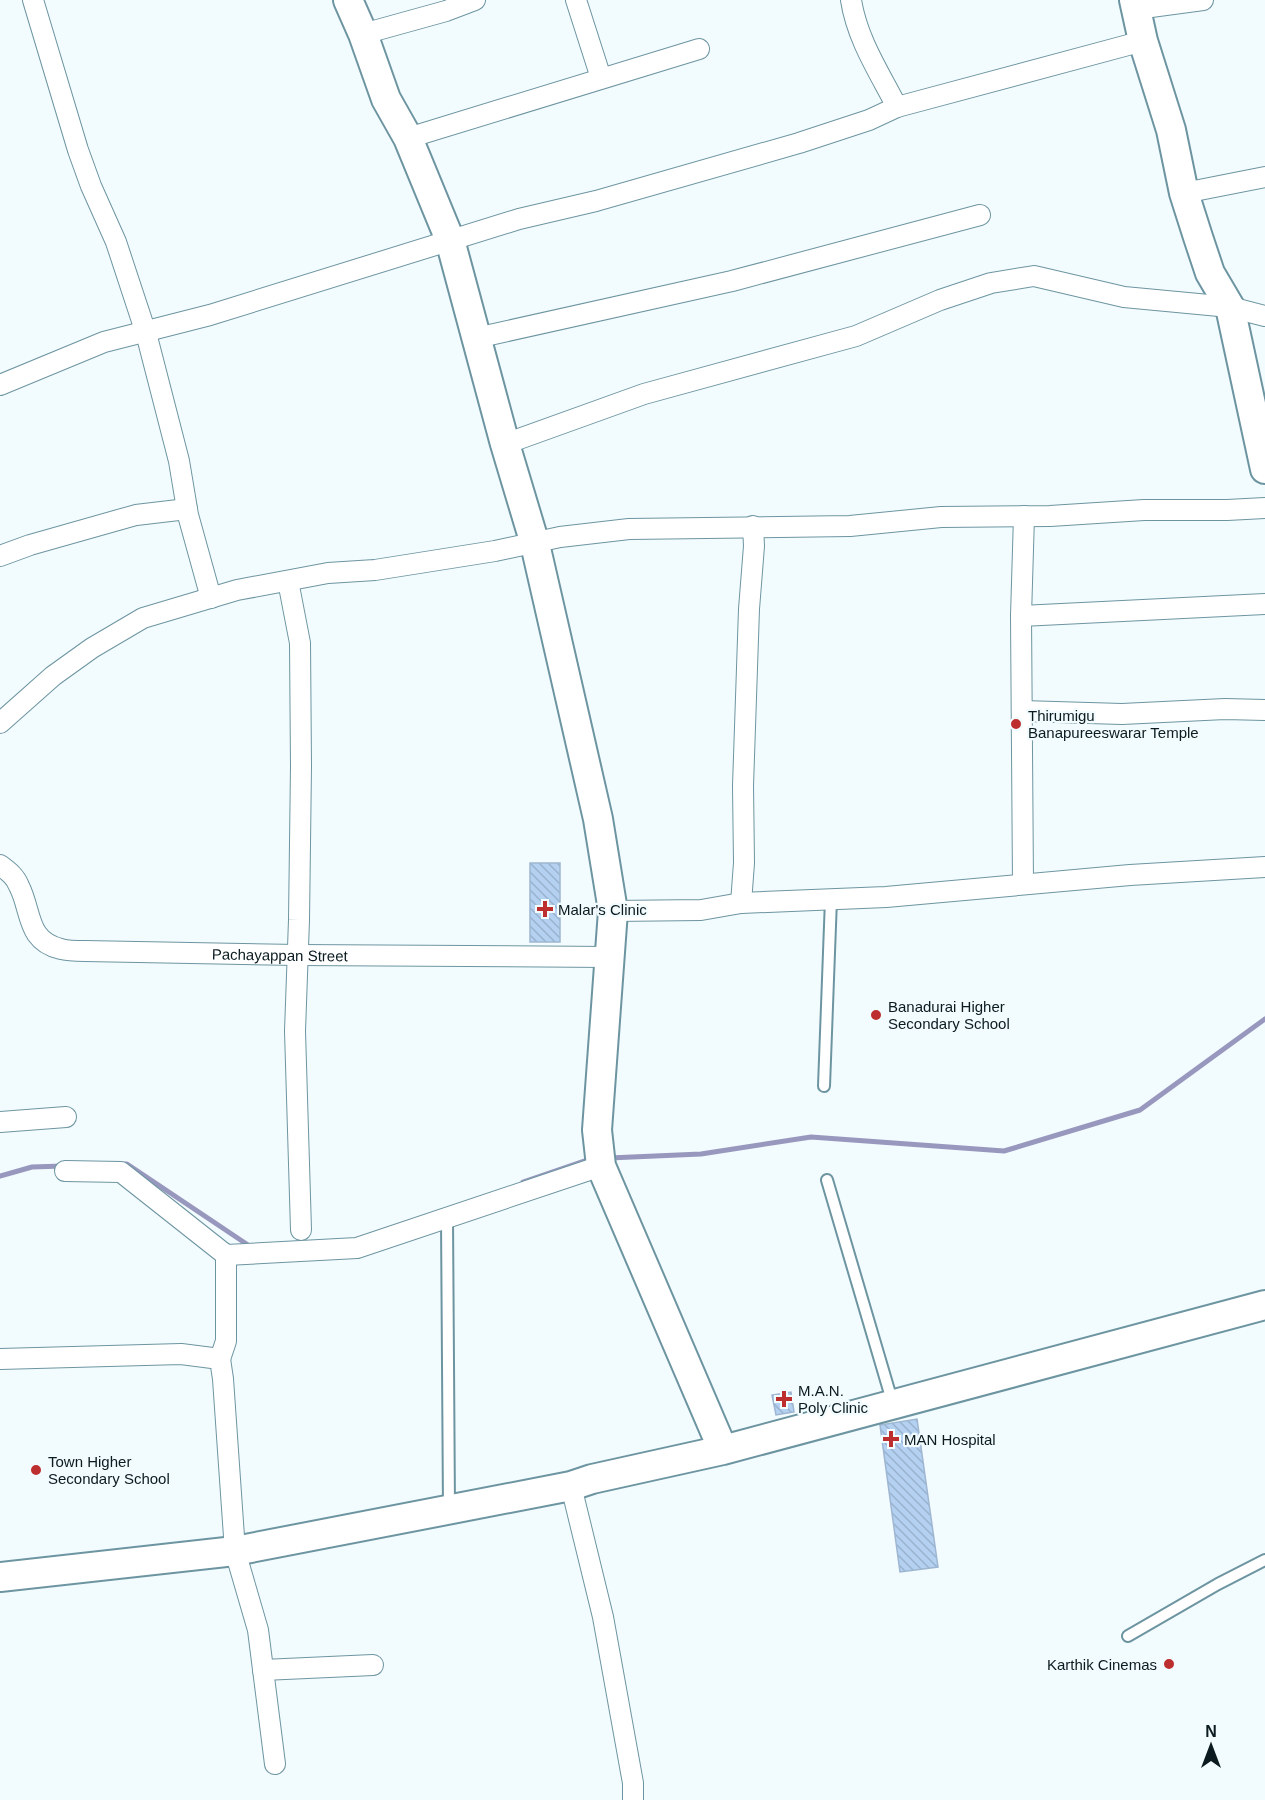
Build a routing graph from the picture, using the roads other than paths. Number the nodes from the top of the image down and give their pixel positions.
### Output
1 (33, 0) edge
2 (348, 0) edge
3 (475, 0) edge
4 (576, 0) edge
5 (851, 0) edge
6 (1203, 0) edge
7 (1135, 4) edge
8 (363, 34) junction
9 (1143, 41) junction
10 (699, 49) dead end
11 (601, 78) junction
12 (884, 112) junction
13 (408, 138) junction
14 (1265, 177) edge
15 (1184, 193) junction
16 (980, 215) dead end
17 (450, 240) junction
18 (1230, 307) junction
19 (1265, 316) edge
20 (146, 333) junction
21 (476, 338) junction
22 (0, 385) edge
23 (505, 444) junction
24 (1265, 468) edge
25 (1265, 507) edge
26 (187, 509) junction
27 (1024, 516) junction
28 (753, 526) junction
29 (535, 544) junction
30 (0, 556) edge
31 (288, 581) junction
32 (211, 598) junction
33 (1265, 604) edge
34 (1021, 616) junction
35 (1265, 710) edge
36 (1022, 711) junction
37 (0, 723) edge
38 (0, 865) edge
39 (1265, 867) edge
40 (1023, 885) junction
41 (831, 899) junction
42 (741, 903) junction
43 (613, 911) junction
44 (297, 955) junction
45 (609, 957) junction
46 (824, 1086) dead end
47 (66, 1117) dead end
48 (0, 1122) edge
49 (601, 1166) junction
50 (65, 1171) dead end
51 (827, 1180) dead end
52 (447, 1219) junction
53 (302, 1230) dead end
54 (226, 1255) junction
55 (1265, 1305) edge
56 (0, 1359) edge
57 (220, 1359) junction
58 (893, 1404) junction
59 (723, 1450) junction
60 (571, 1486) junction
61 (449, 1508) junction
62 (235, 1551) junction
63 (1265, 1560) edge
64 (0, 1577) edge
65 (1128, 1636) dead end
66 (373, 1665) dead end
67 (263, 1670) junction
68 (275, 1764) dead end
69 (633, 1800) edge

1 - 20 street
2 - 8 street
3 - 8 street
4 - 11 street
5 - 12 street
6 - 7 street
7 - 9 street
8 - 13 street
9 - 12 street
9 - 15 street
10 - 11 street
11 - 13 street
12 - 17 street
13 - 17 street
14 - 15 street
15 - 18 street
16 - 21 street
17 - 20 street
17 - 21 street
18 - 19 street
18 - 23 street
18 - 24 street
20 - 22 street
20 - 26 street
21 - 23 street
23 - 29 street
25 - 27 street
26 - 30 street
26 - 32 street
27 - 28 street
27 - 34 street
28 - 29 street
28 - 42 street
29 - 31 street
29 - 43 street
31 - 32 street
31 - 44 street
32 - 37 street
33 - 34 street
34 - 36 street
35 - 36 street
36 - 40 street
38 - 44 street, Pachayappan Street
39 - 40 street
40 - 41 street
41 - 42 street
41 - 46 lane
42 - 43 street
43 - 45 street
44 - 45 street, Pachayappan Street
44 - 53 street
45 - 49 street
47 - 48 street
49 - 52 street
49 - 59 street
50 - 54 street
51 - 58 lane
52 - 54 street
52 - 61 lane
54 - 57 street
55 - 58 street
56 - 57 street
57 - 62 street
58 - 59 street
59 - 60 street
60 - 61 street
60 - 69 street
61 - 62 street
62 - 64 street
62 - 67 street
63 - 65 lane
66 - 67 street
67 - 68 street

